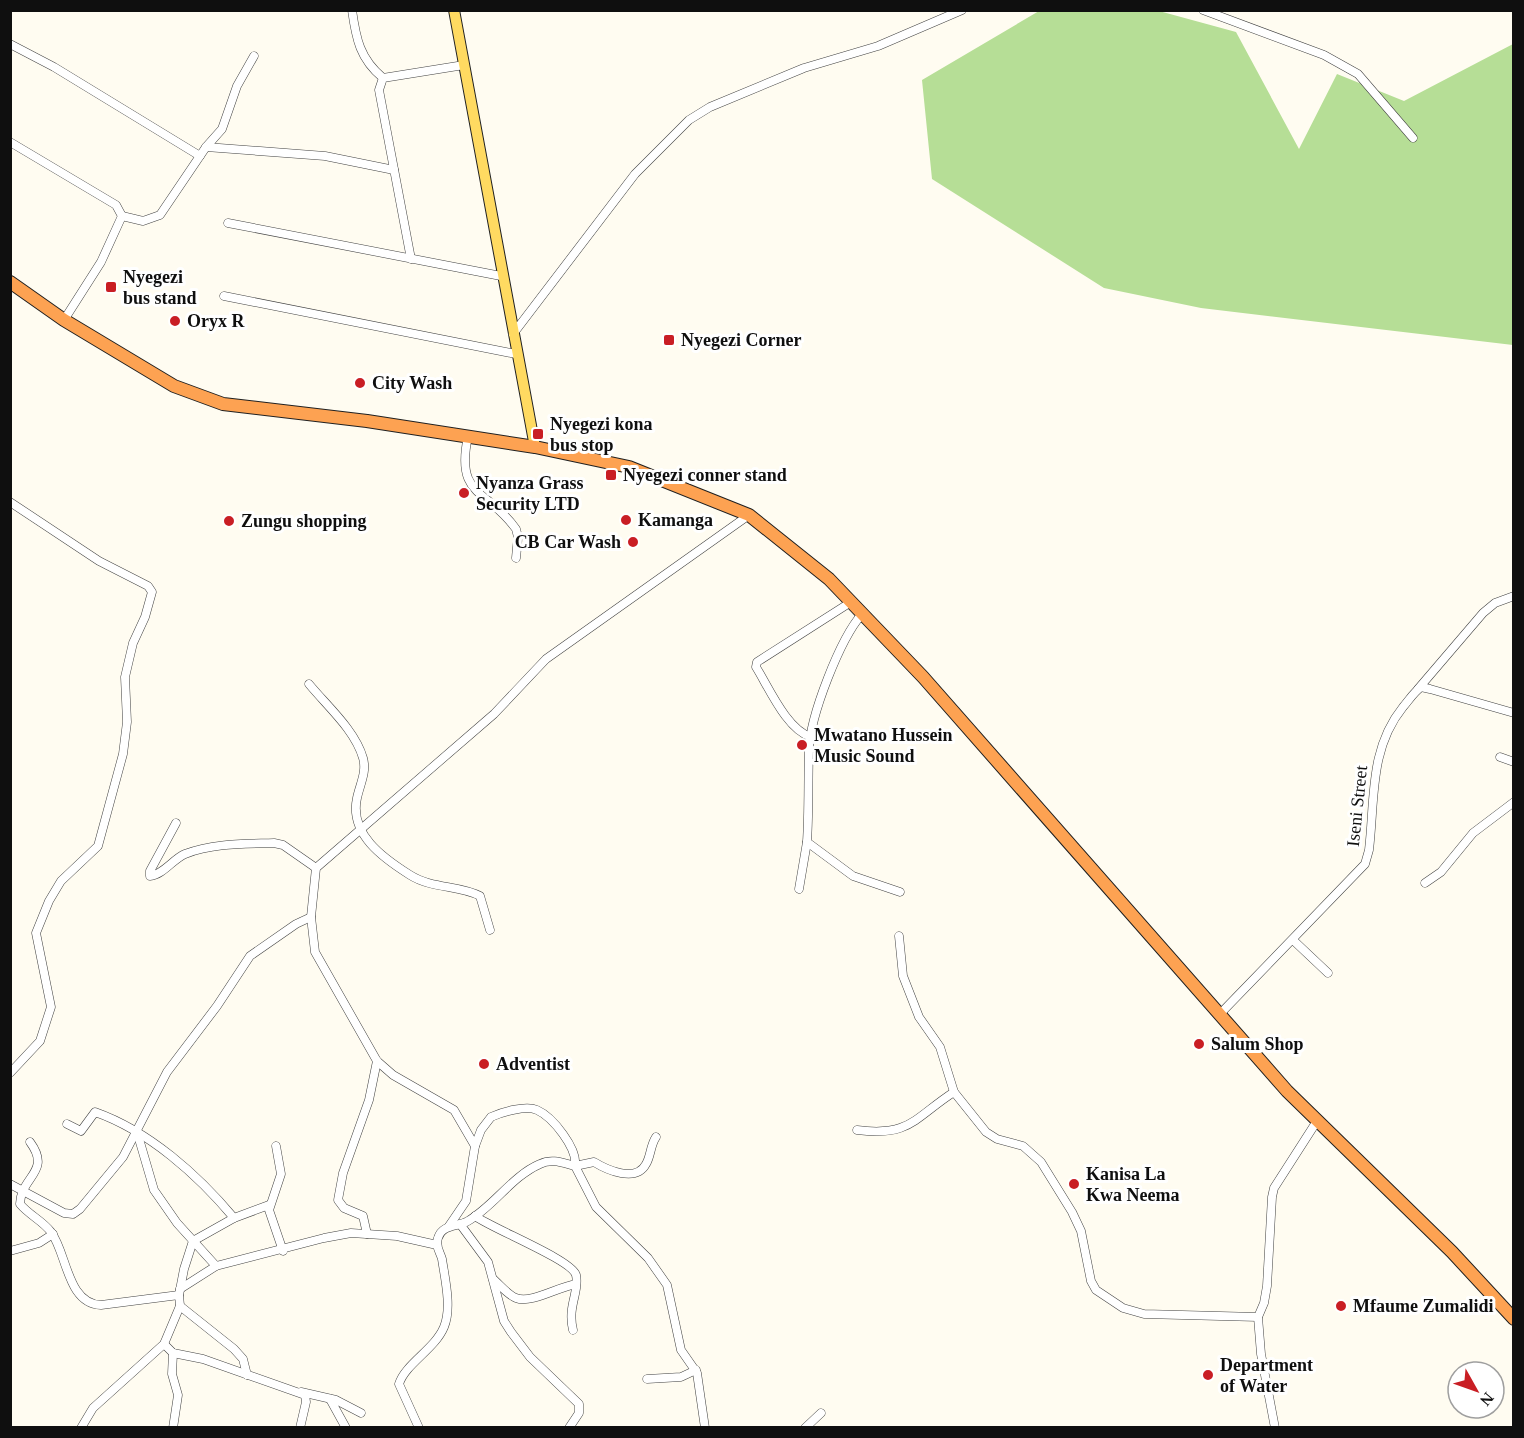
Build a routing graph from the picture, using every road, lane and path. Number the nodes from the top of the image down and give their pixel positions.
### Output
1 (352, 10) edge
2 (454, 10) edge
3 (962, 10) edge
4 (1203, 10) edge
5 (10, 44) edge
6 (254, 56) dead end
7 (464, 65) junction
8 (383, 78) junction
9 (1413, 138) dead end
10 (10, 142) edge
11 (206, 147) junction
12 (200, 156) junction
13 (394, 170) junction
14 (122, 216) junction
15 (228, 223) dead end
16 (411, 259) junction
17 (501, 276) junction
18 (10, 282) edge
19 (224, 296) dead end
20 (64, 320) junction
21 (513, 334) junction
22 (516, 354) junction
23 (468, 436) junction
24 (535, 447) junction
25 (10, 502) edge
26 (749, 515) junction
27 (516, 558) dead end
28 (1514, 596) edge
29 (851, 602) junction
30 (862, 614) junction
31 (309, 684) dead end
32 (1417, 690) junction
33 (1514, 713) edge
34 (811, 737) junction
35 (1500, 757) dead end
36 (1514, 762) edge
37 (1514, 802) edge
38 (176, 823) dead end
39 (360, 832) junction
40 (807, 842) junction
41 (316, 868) junction
42 (1425, 883) dead end
43 (800, 889) dead end
44 (900, 892) dead end
45 (311, 917) junction
46 (490, 930) dead end
47 (900, 936) dead end
48 (1293, 940) junction
49 (1328, 973) dead end
50 (1219, 1015) junction
51 (377, 1061) junction
52 (10, 1073) edge
53 (954, 1092) junction
54 (1317, 1121) junction
55 (67, 1124) dead end
56 (857, 1130) dead end
57 (137, 1131) junction
58 (656, 1137) dead end
59 (30, 1142) dead end
60 (276, 1146) dead end
61 (475, 1146) junction
62 (575, 1166) junction
63 (10, 1184) edge
64 (22, 1191) junction
65 (269, 1205) junction
66 (475, 1216) junction
67 (234, 1218) junction
68 (460, 1224) junction
69 (449, 1226) junction
70 (53, 1234) junction
71 (367, 1234) junction
72 (193, 1241) junction
73 (437, 1245) junction
74 (10, 1251) edge
75 (283, 1251) junction
76 (216, 1266) junction
77 (494, 1279) junction
78 (576, 1284) junction
79 (179, 1292) junction
80 (180, 1306) junction
81 (1258, 1317) junction
82 (1514, 1318) edge
83 (573, 1330) dead end
84 (164, 1344) junction
85 (173, 1353) junction
86 (696, 1370) junction
87 (247, 1376) junction
88 (647, 1379) dead end
89 (298, 1391) junction
90 (330, 1399) junction
91 (361, 1413) dead end
92 (821, 1413) dead end
93 (81, 1428) edge
94 (173, 1428) edge
95 (300, 1428) edge
96 (346, 1428) edge
97 (418, 1428) edge
98 (569, 1428) edge
99 (705, 1428) edge
100 (805, 1428) edge
101 (1275, 1428) edge

1 - 8 street
2 - 7 main road
3 - 21 street
4 - 9 street
5 - 12 street
6 - 11 street
7 - 8 street
7 - 17 main road
8 - 13 street
10 - 14 street
11 - 12 street
11 - 13 street
12 - 14 street
13 - 16 street
14 - 20 street
15 - 16 street
16 - 17 street
17 - 21 main road
18 - 20 highway
19 - 22 street
20 - 23 highway
21 - 22 main road
22 - 24 main road
23 - 24 highway
23 - 27 street
24 - 26 highway
25 - 52 street
26 - 29 highway
26 - 39 street
28 - 32 street, Iseni Street
29 - 30 highway
29 - 34 street
30 - 34 street
30 - 50 highway
31 - 39 street
32 - 33 street
32 - 48 street, Iseni Street
34 - 40 street
35 - 36 street
37 - 42 street
38 - 41 street
39 - 41 street
39 - 46 street
40 - 43 street
40 - 44 street
41 - 45 street
45 - 51 street
45 - 57 street
47 - 53 street
48 - 49 street
48 - 50 street, Iseni Street
50 - 54 highway
51 - 61 street
51 - 71 street
53 - 56 street
53 - 81 street
54 - 81 street
54 - 82 highway
55 - 57 street
57 - 64 street
57 - 67 street
57 - 72 street
58 - 62 street
59 - 64 street
60 - 65 street
61 - 62 street
61 - 69 street
62 - 66 street
62 - 86 street
63 - 64 street
64 - 70 street
65 - 67 street
65 - 75 street
66 - 68 street
66 - 78 street
67 - 72 street
68 - 69 street
68 - 77 street
69 - 73 street
70 - 74 street
70 - 79 street
71 - 73 street
71 - 75 street
72 - 76 street
72 - 79 street
73 - 97 street
75 - 76 street
76 - 79 street
77 - 78 street
77 - 98 street
78 - 83 street
79 - 80 street
80 - 84 street
80 - 87 street
81 - 101 street
84 - 85 street
84 - 93 street
85 - 87 street
85 - 94 street
86 - 88 street
86 - 99 street
87 - 89 street
89 - 90 street
89 - 95 street
90 - 91 street
90 - 96 street
92 - 100 street

